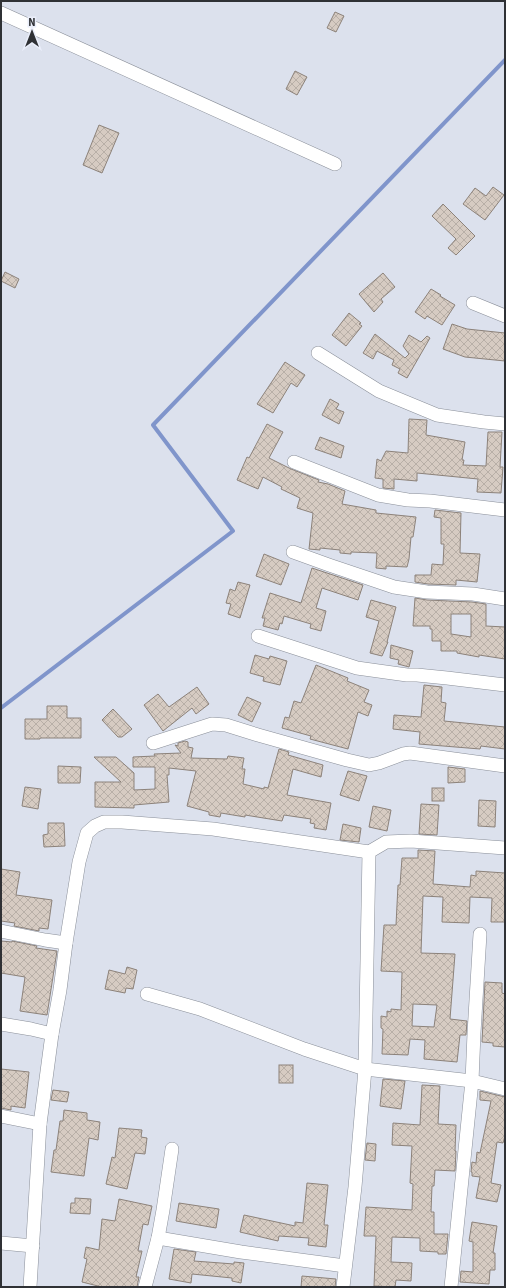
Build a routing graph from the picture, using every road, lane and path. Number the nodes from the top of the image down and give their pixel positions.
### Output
1 (1, 13) edge
2 (335, 164) dead end
3 (473, 303) dead end
4 (505, 316) edge
5 (318, 353) dead end
6 (505, 424) edge
7 (294, 462) dead end
8 (505, 510) edge
9 (293, 552) dead end
10 (505, 599) edge
11 (258, 636) dead end
12 (505, 685) edge
13 (153, 743) dead end
14 (505, 766) edge
15 (505, 848) edge
16 (369, 852) junction
17 (1, 931) edge
18 (480, 934) dead end
19 (66, 943) junction
20 (147, 994) dead end
21 (1, 1024) edge
22 (52, 1034) junction
23 (365, 1069) junction
24 (472, 1081) junction
25 (505, 1088) edge
26 (1, 1116) edge
27 (40, 1124) junction
28 (172, 1149) dead end
29 (158, 1238) junction
30 (1, 1243) edge
31 (33, 1246) junction
32 (345, 1266) junction
33 (30, 1287) edge
34 (145, 1287) edge
35 (343, 1287) edge
36 (450, 1287) edge

1 - 2 street
3 - 4 street
5 - 6 street
7 - 8 street
9 - 10 street
11 - 12 street
13 - 14 street
15 - 16 street
16 - 19 street
16 - 23 street
17 - 19 street
18 - 24 street
19 - 22 street
20 - 23 street
21 - 22 street
22 - 27 street
23 - 24 street
23 - 32 street
24 - 25 street
24 - 36 street
26 - 27 street
27 - 31 street
28 - 29 street
29 - 32 street
29 - 34 street
30 - 31 street
31 - 33 street
32 - 35 street

